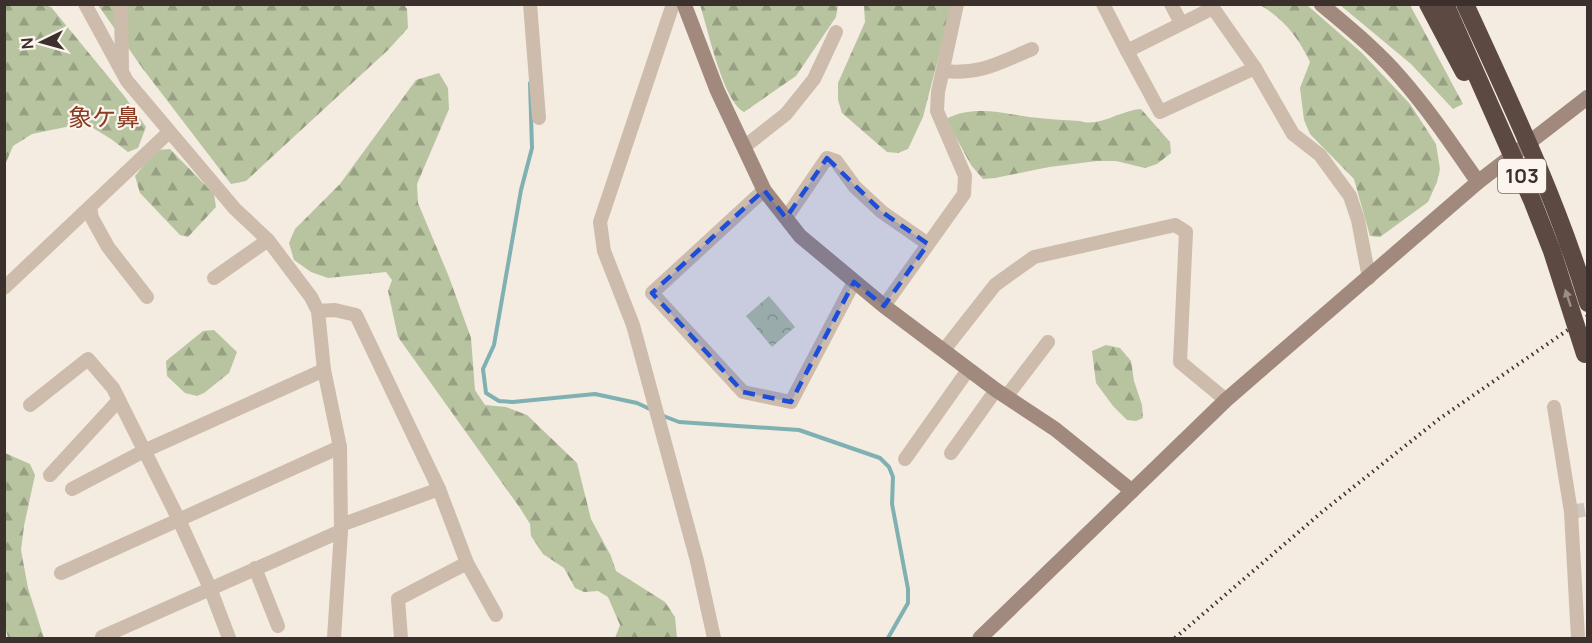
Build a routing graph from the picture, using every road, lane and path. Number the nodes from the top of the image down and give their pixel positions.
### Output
1 (86, 4) edge
2 (120, 4) edge
3 (530, 4) edge
4 (673, 4) edge
5 (684, 4) edge
6 (957, 4) edge
7 (1103, 4) edge
8 (1171, 4) edge
9 (1321, 4) edge
10 (1428, 4) edge
11 (1445, 4) edge
12 (1465, 4) edge
13 (1477, 4) edge
14 (1181, 23) junction
15 (836, 32) dead end
16 (1032, 49) dead end
17 (1127, 51) junction
18 (1255, 68) junction
19 (122, 72) junction
20 (943, 72) junction
21 (1587, 97) edge
22 (539, 118) dead end
23 (169, 132) junction
24 (744, 147) junction
25 (1478, 182) junction
26 (764, 189) junction
27 (1532, 200) junction
28 (90, 207) junction
29 (786, 218) junction
30 (268, 240) junction
31 (928, 244) junction
32 (1569, 245) junction
33 (214, 278) dead end
34 (1369, 278) junction
35 (854, 282) junction
36 (4, 288) edge
37 (147, 297) dead end
38 (1587, 303) edge
39 (884, 306) junction
40 (318, 311) junction
41 (1047, 342) dead end
42 (944, 350) junction
43 (1585, 354) dead end
44 (324, 370) junction
45 (968, 370) junction
46 (1001, 394) junction
47 (119, 400) junction
48 (1226, 400) junction
49 (30, 405) dead end
50 (1554, 407) dead end
51 (340, 447) junction
52 (144, 452) junction
53 (951, 453) dead end
54 (905, 459) dead end
55 (50, 475) dead end
56 (72, 489) dead end
57 (439, 489) junction
58 (1132, 491) junction
59 (179, 520) junction
60 (341, 528) junction
61 (467, 563) junction
62 (255, 568) junction
63 (61, 573) dead end
64 (210, 588) junction
65 (496, 615) dead end
66 (278, 626) dead end
67 (102, 637) dead end
68 (228, 639) edge
69 (334, 639) edge
70 (401, 639) edge
71 (714, 639) edge
72 (980, 639) edge
73 (1578, 639) edge

1 - 19 street
2 - 19 street
3 - 22 street
4 - 71 street
5 - 24 street
6 - 20 street
7 - 17 street
8 - 14 street
9 - 25 street
10 - 27 highway, bridge
11 - 27 highway, 103, bridge
12 - 32 highway, 103, bridge
13 - 32 highway, bridge
14 - 17 street
14 - 18 street
15 - 24 street
16 - 20 street
17 - 18 street
18 - 34 street
19 - 23 street
20 - 31 street
21 - 25 street
23 - 28 street
23 - 30 street
24 - 26 street
25 - 34 street
26 - 29 street
26 - 35 street
43 -> 27 highway, 103, bridge
28 - 36 street
28 - 37 street
29 - 31 street
29 - 35 street
30 - 33 street
30 - 40 street
31 - 39 street
32 - 38 highway, 103, bridge
34 - 48 street
35 - 39 street
39 - 42 street
40 - 44 street
40 - 57 street
41 - 46 street
42 - 45 street
42 - 48 street
44 - 51 street
44 - 52 street
45 - 46 street
45 - 54 street
46 - 53 street
46 - 58 street
47 - 49 street
47 - 52 street
47 - 55 street
48 - 58 street
50 - 73 street
51 - 59 street
51 - 60 street
52 - 56 street
52 - 59 street
57 - 60 street
57 - 61 street
58 - 72 street
59 - 63 street
59 - 64 street
60 - 62 street
60 - 69 street
61 - 65 street
61 - 70 street
62 - 64 street
62 - 66 street
64 - 67 street
64 - 68 street

